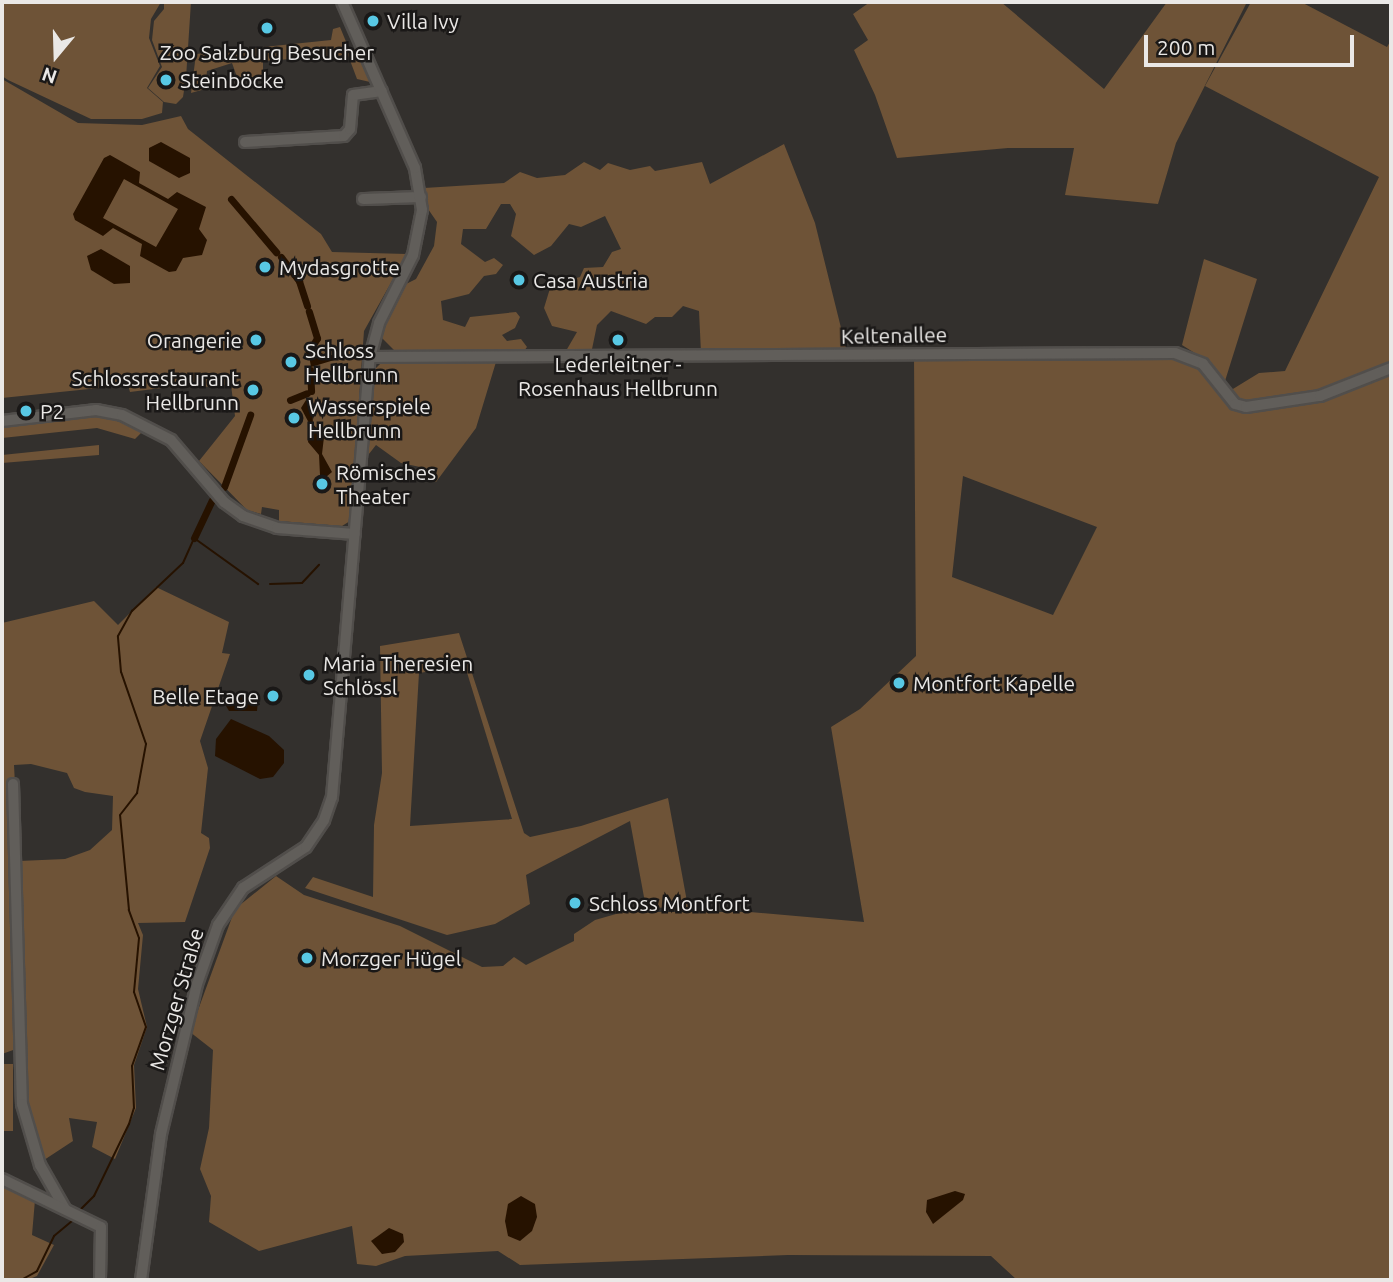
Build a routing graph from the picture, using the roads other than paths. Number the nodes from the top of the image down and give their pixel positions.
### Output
1 (342, 2) edge
2 (382, 91) junction
3 (245, 142) dead end
4 (421, 197) junction
5 (363, 199) dead end
6 (369, 357) junction
7 (1391, 368) edge
8 (2, 421) edge
9 (355, 534) junction
10 (13, 784) dead end
11 (2, 1179) edge
12 (72, 1213) junction
13 (100, 1280) edge
14 (141, 1280) edge

1 - 2 street, Morzger Straße
2 - 3 street
2 - 4 street, Morzger Straße
4 - 5 street
4 - 6 street, Morzger Straße
6 - 7 street, Keltenallee
6 - 9 street, Morzger Straße
8 - 9 street
9 - 14 street, Morzger Straße
10 - 12 street
11 - 12 street
12 - 13 street

